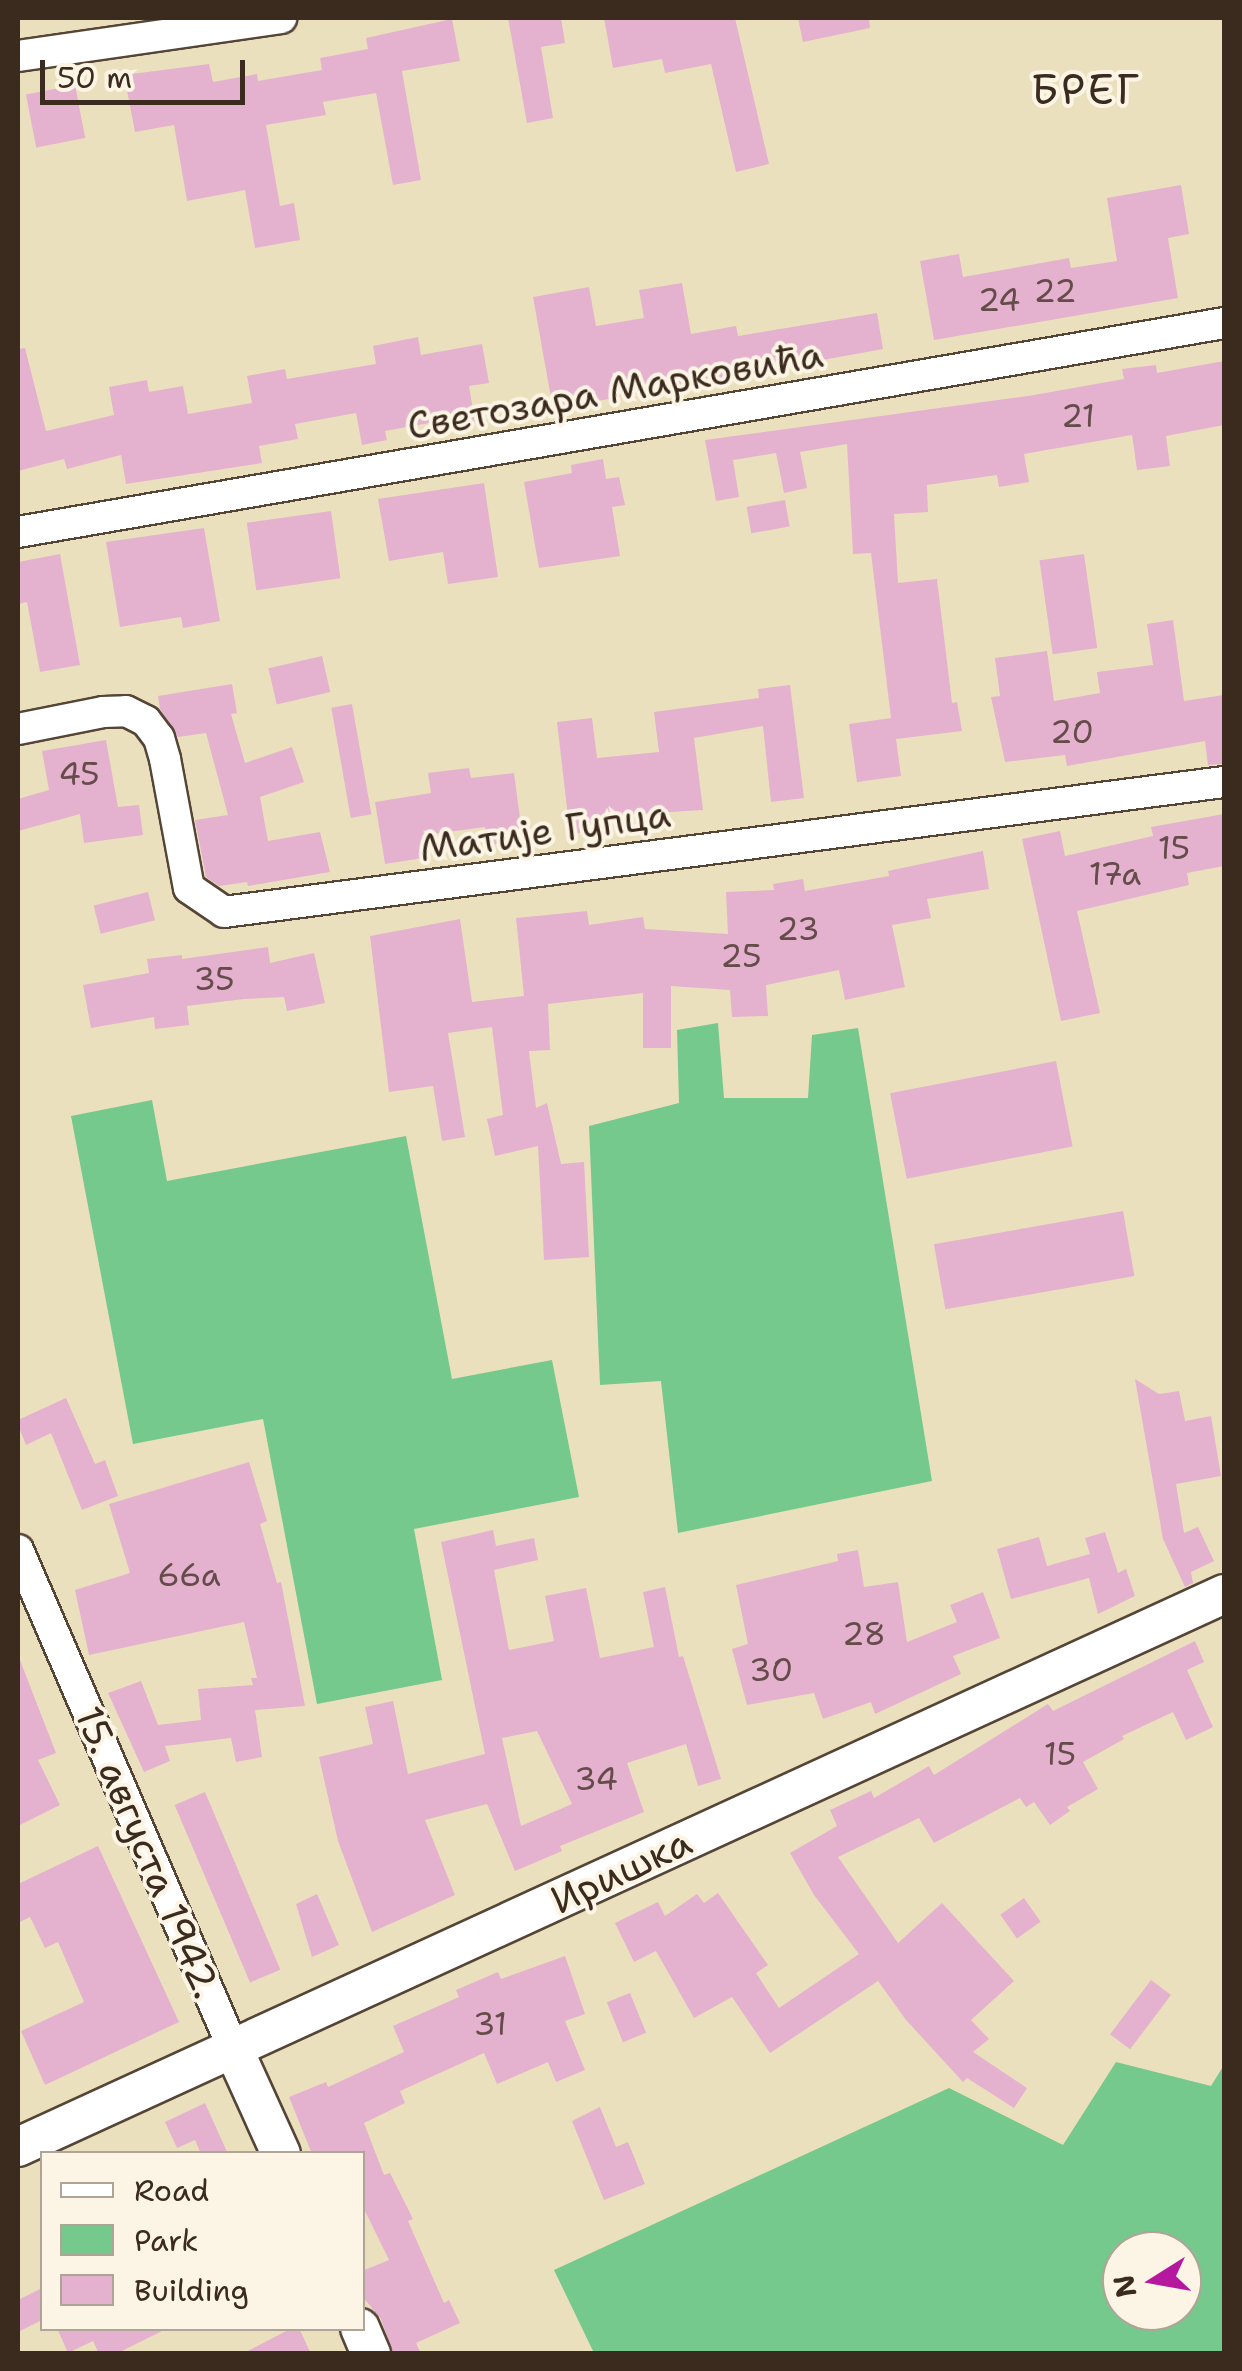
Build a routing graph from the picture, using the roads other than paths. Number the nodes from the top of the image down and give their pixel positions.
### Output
1 (281, 18) edge
2 (18, 56) edge
3 (1224, 323) edge
4 (18, 532) edge
5 (18, 729) edge
6 (1224, 782) edge
7 (18, 1550) edge
8 (1224, 1594) edge
9 (233, 2048) junction
10 (18, 2147) edge
11 (280, 2151) edge

1 - 2 street
3 - 4 street, Светозара Марковића
5 - 6 street, Матије Гупца
7 - 9 street, 15. августа 1942.
8 - 9 street, Иришка
9 - 10 street, Иришка
9 - 11 street, 15. августа 1942.

